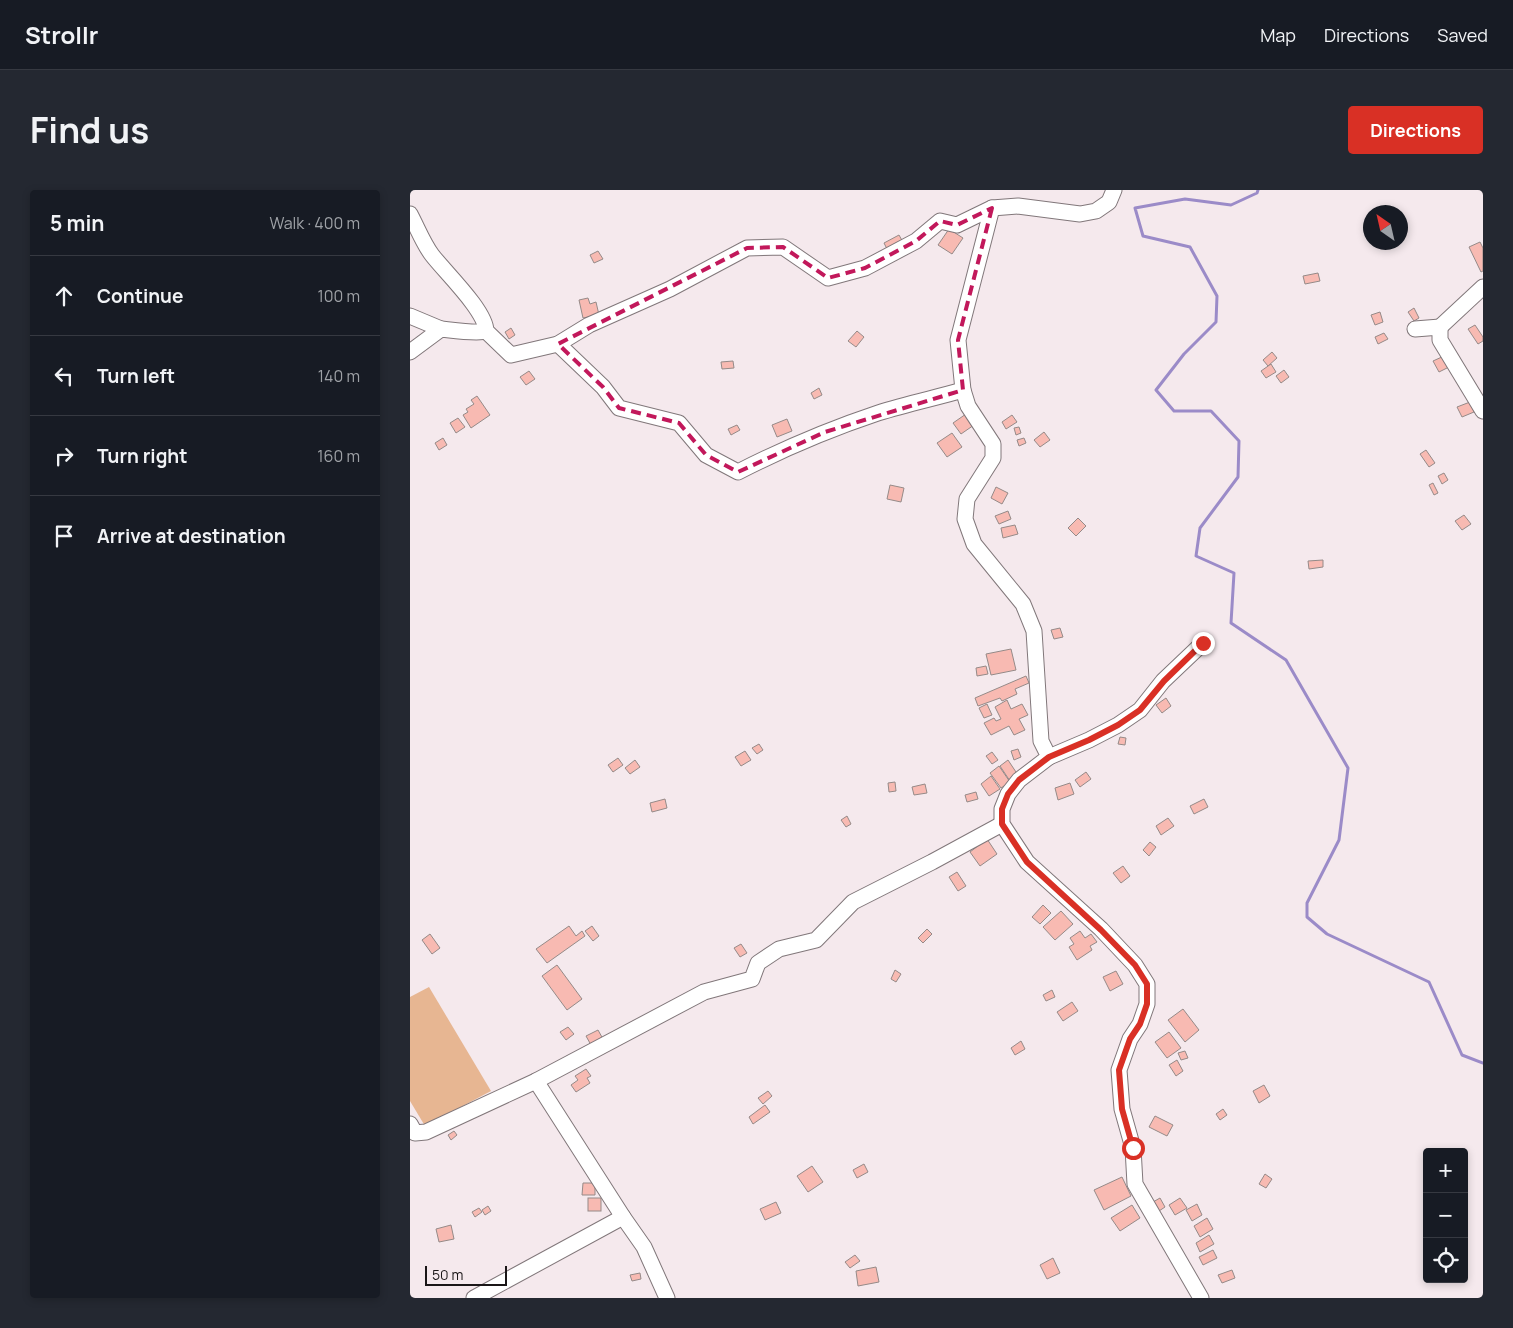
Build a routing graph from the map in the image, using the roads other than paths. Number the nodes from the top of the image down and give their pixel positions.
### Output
1 (1114, 190) edge
2 (992, 208) junction
3 (410, 214) edge
4 (1483, 287) edge
5 (410, 316) edge
6 (1440, 327) junction
7 (441, 329) junction
8 (1415, 329) dead end
9 (486, 331) junction
10 (558, 344) junction
11 (410, 352) edge
12 (963, 390) junction
13 (1483, 411) edge
14 (1203, 643) dead end
15 (1049, 757) junction
16 (1002, 824) junction
17 (536, 1081) junction
18 (410, 1124) edge
19 (624, 1218) junction
20 (474, 1298) edge
21 (667, 1298) edge
22 (1201, 1298) edge

1 - 2 street
2 - 10 street
2 - 12 street
3 - 9 street
4 - 6 street
5 - 7 street
6 - 8 street
6 - 13 street
7 - 9 street
7 - 11 street
9 - 10 street
10 - 12 street
12 - 15 street
14 - 15 street
15 - 16 street
16 - 17 street
16 - 22 street
17 - 18 street
17 - 19 street
19 - 20 street
19 - 21 street

